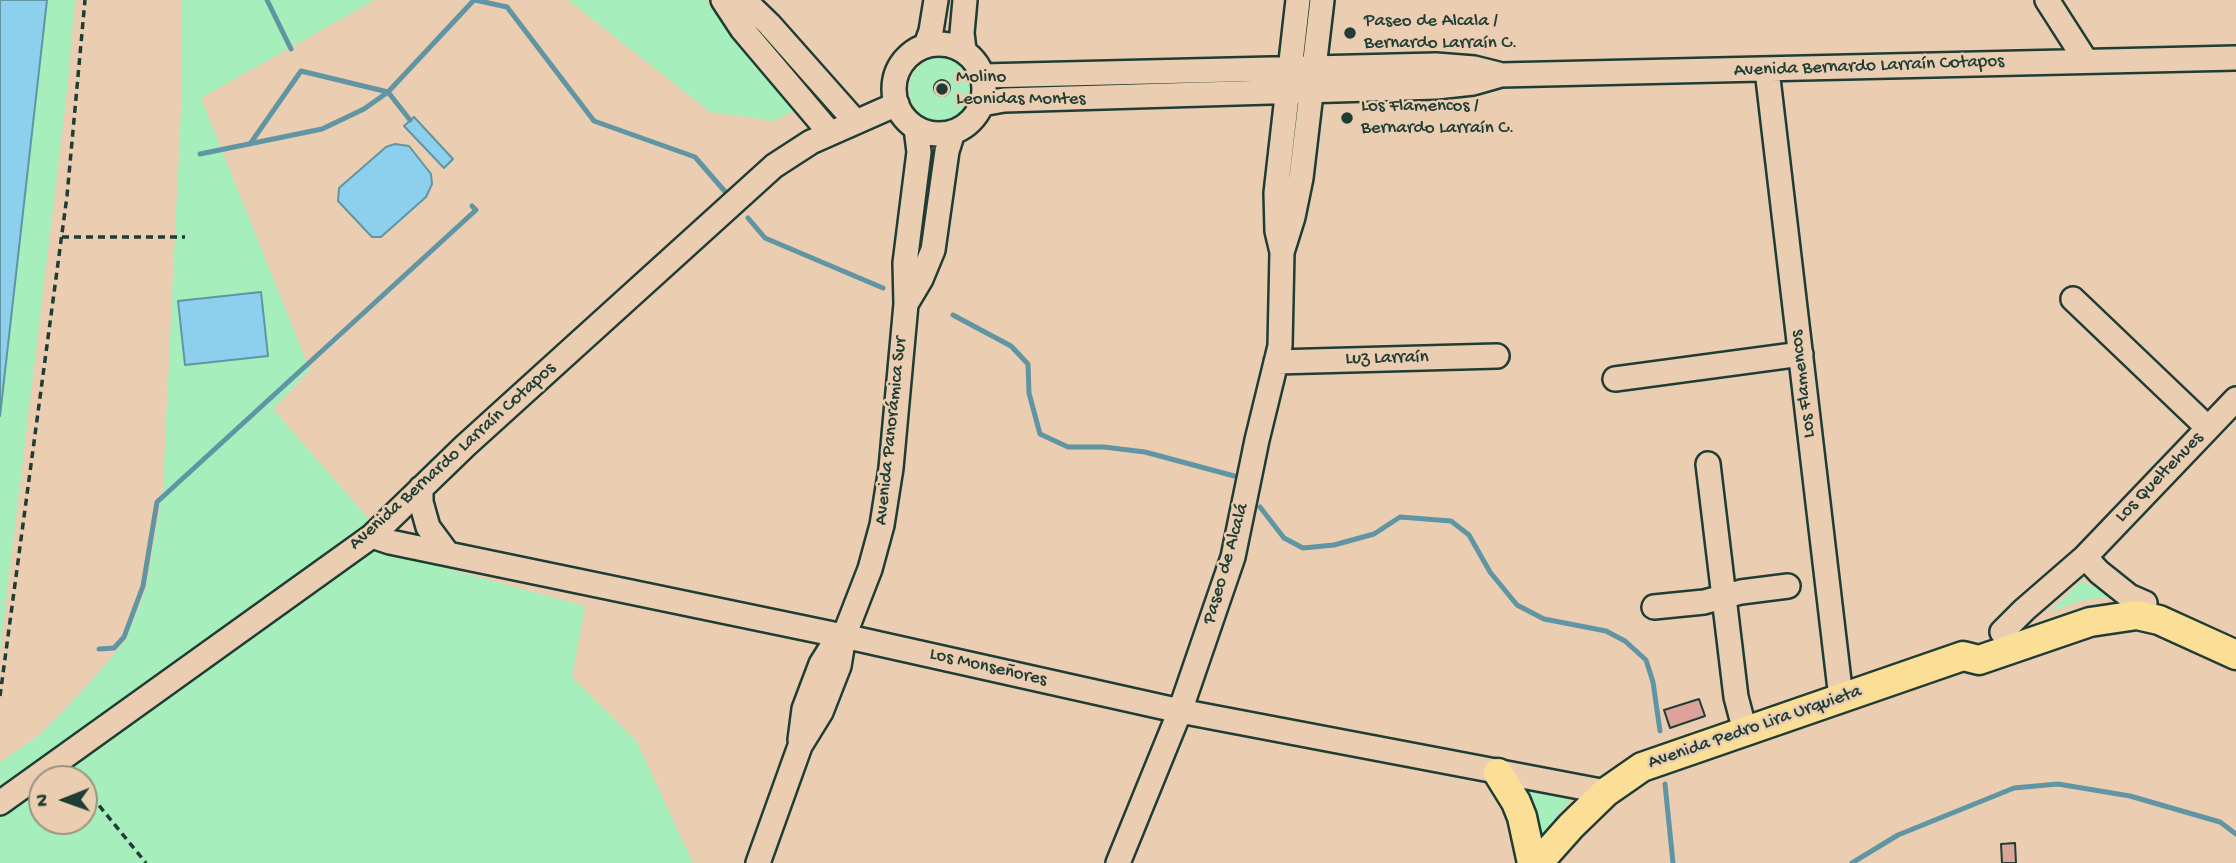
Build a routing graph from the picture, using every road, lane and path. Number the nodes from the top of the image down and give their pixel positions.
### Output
1 (85, 0) edge
2 (723, 0) edge
3 (744, 0) edge
4 (936, 0) edge
5 (965, 0) edge
6 (1298, 0) edge
7 (1322, 0) edge
8 (2047, 0) edge
9 (926, 45) junction
10 (964, 50) junction
11 (2236, 58) edge
12 (2086, 61) junction
13 (1314, 67) junction
14 (1290, 68) junction
15 (1767, 70) junction
16 (1154, 72) junction
17 (1502, 75) junction
18 (983, 76) junction
19 (1312, 92) junction
20 (1287, 93) junction
21 (1154, 96) junction
22 (897, 104) junction
23 (982, 104) junction
24 (855, 121) junction
25 (916, 128) junction
26 (830, 132) junction
27 (953, 132) junction
28 (61, 237) junction
29 (185, 237) dead end
30 (1282, 252) junction
31 (2073, 299) dead end
32 (906, 304) junction
33 (1801, 354) junction
34 (1497, 356) dead end
35 (1276, 362) junction
36 (1615, 379) dead end
37 (2236, 400) edge
38 (2208, 428) junction
39 (1708, 464) dead end
40 (421, 488) junction
41 (372, 536) junction
42 (448, 554) junction
43 (2085, 557) junction
44 (1788, 586) dead end
45 (1724, 596) junction
46 (2144, 603) junction
47 (1654, 607) dead end
48 (2002, 632) junction
49 (845, 636) junction
50 (2236, 639) edge
51 (2236, 655) edge
52 (1963, 656) junction
53 (0, 696) edge
54 (1841, 698) junction
55 (1180, 711) junction
56 (1745, 731) junction
57 (1498, 773) junction
58 (1606, 792) junction
59 (0, 803) edge
60 (98, 804) edge
61 (146, 863) edge
62 (758, 863) edge
63 (1118, 863) edge
64 (1532, 863) edge
65 (1538, 863) edge

1 - 28 path
2 - 26 street
3 - 24 street
4 - 9 street
5 - 10 street
6 - 14 street, Paseo de Alcalá
7 - 13 street, Paseo de Alcalá
8 - 12 street
9 - 10 street
9 - 22 street
10 - 18 street
11 - 12 street, Avenida Bernardo Larraín Cotapos
12 - 15 street, Avenida Bernardo Larraín Cotapos
13 - 14 street, Avenida Bernardo Larraín Cotapos
13 - 17 street, Avenida Bernardo Larraín Cotapos
13 - 19 street, Paseo de Alcalá
14 - 16 street, Avenida Bernardo Larraín Cotapos
14 - 20 street, Paseo de Alcalá
15 - 17 street, Avenida Bernardo Larraín Cotapos
15 - 33 street, Los Flamencos
16 - 18 street, Avenida Bernardo Larraín Cotapos
16 - 21 street
17 - 19 street, Avenida Bernardo Larraín Cotapos
18 - 23 street
19 - 20 street, Avenida Bernardo Larraín Cotapos
19 - 30 street, Paseo de Alcalá
20 - 21 street, Avenida Bernardo Larraín Cotapos
20 - 30 street, Paseo de Alcalá
21 - 23 street, Avenida Bernardo Larraín Cotapos
22 - 24 street, Avenida Bernardo Larraín Cotapos
22 - 25 street
23 - 27 street
24 - 26 street, Avenida Bernardo Larraín Cotapos
25 - 27 street
25 - 32 street, Avenida Panorámica Sur
26 - 40 street, Avenida Bernardo Larraín Cotapos
27 - 32 street, Avenida Panorámica Sur
28 - 29 path
28 - 53 path
30 - 35 street, Paseo de Alcalá
31 - 38 street
32 - 49 street, Avenida Panorámica Sur
33 - 36 street
33 - 54 street, Los Flamencos
34 - 35 street, Luz Larraín
35 - 55 street, Paseo de Alcalá
37 - 38 street, Los Queltehues
38 - 43 street, Los Queltehues
39 - 45 street
40 - 41 street, Avenida Bernardo Larraín Cotapos
40 - 42 street
41 - 42 street, Los Monseñores
41 - 59 street, Avenida Bernardo Larraín Cotapos
42 - 49 street, Los Monseñores
43 - 46 street
43 - 48 street, Los Queltehues
44 - 45 street
45 - 47 street
45 - 56 street
46 - 48 main road, Avenida Pedro Lira Urquieta
46 - 50 main road, Avenida Pedro Lira Urquieta
48 - 52 main road, Avenida Pedro Lira Urquieta
49 - 55 street, Los Monseñores
49 - 62 street, Avenida Panorámica Sur
51 - 52 main road, Avenida Pedro Lira Urquieta
52 - 54 main road, Avenida Pedro Lira Urquieta
54 - 56 main road, Avenida Pedro Lira Urquieta
55 - 57 street, Los Monseñores
55 - 63 street, Paseo de Alcalá
56 - 58 main road, Avenida Pedro Lira Urquieta
57 - 58 street, Los Monseñores
57 - 64 main road
58 - 65 main road, Avenida Pedro Lira Urquieta
60 - 61 path

